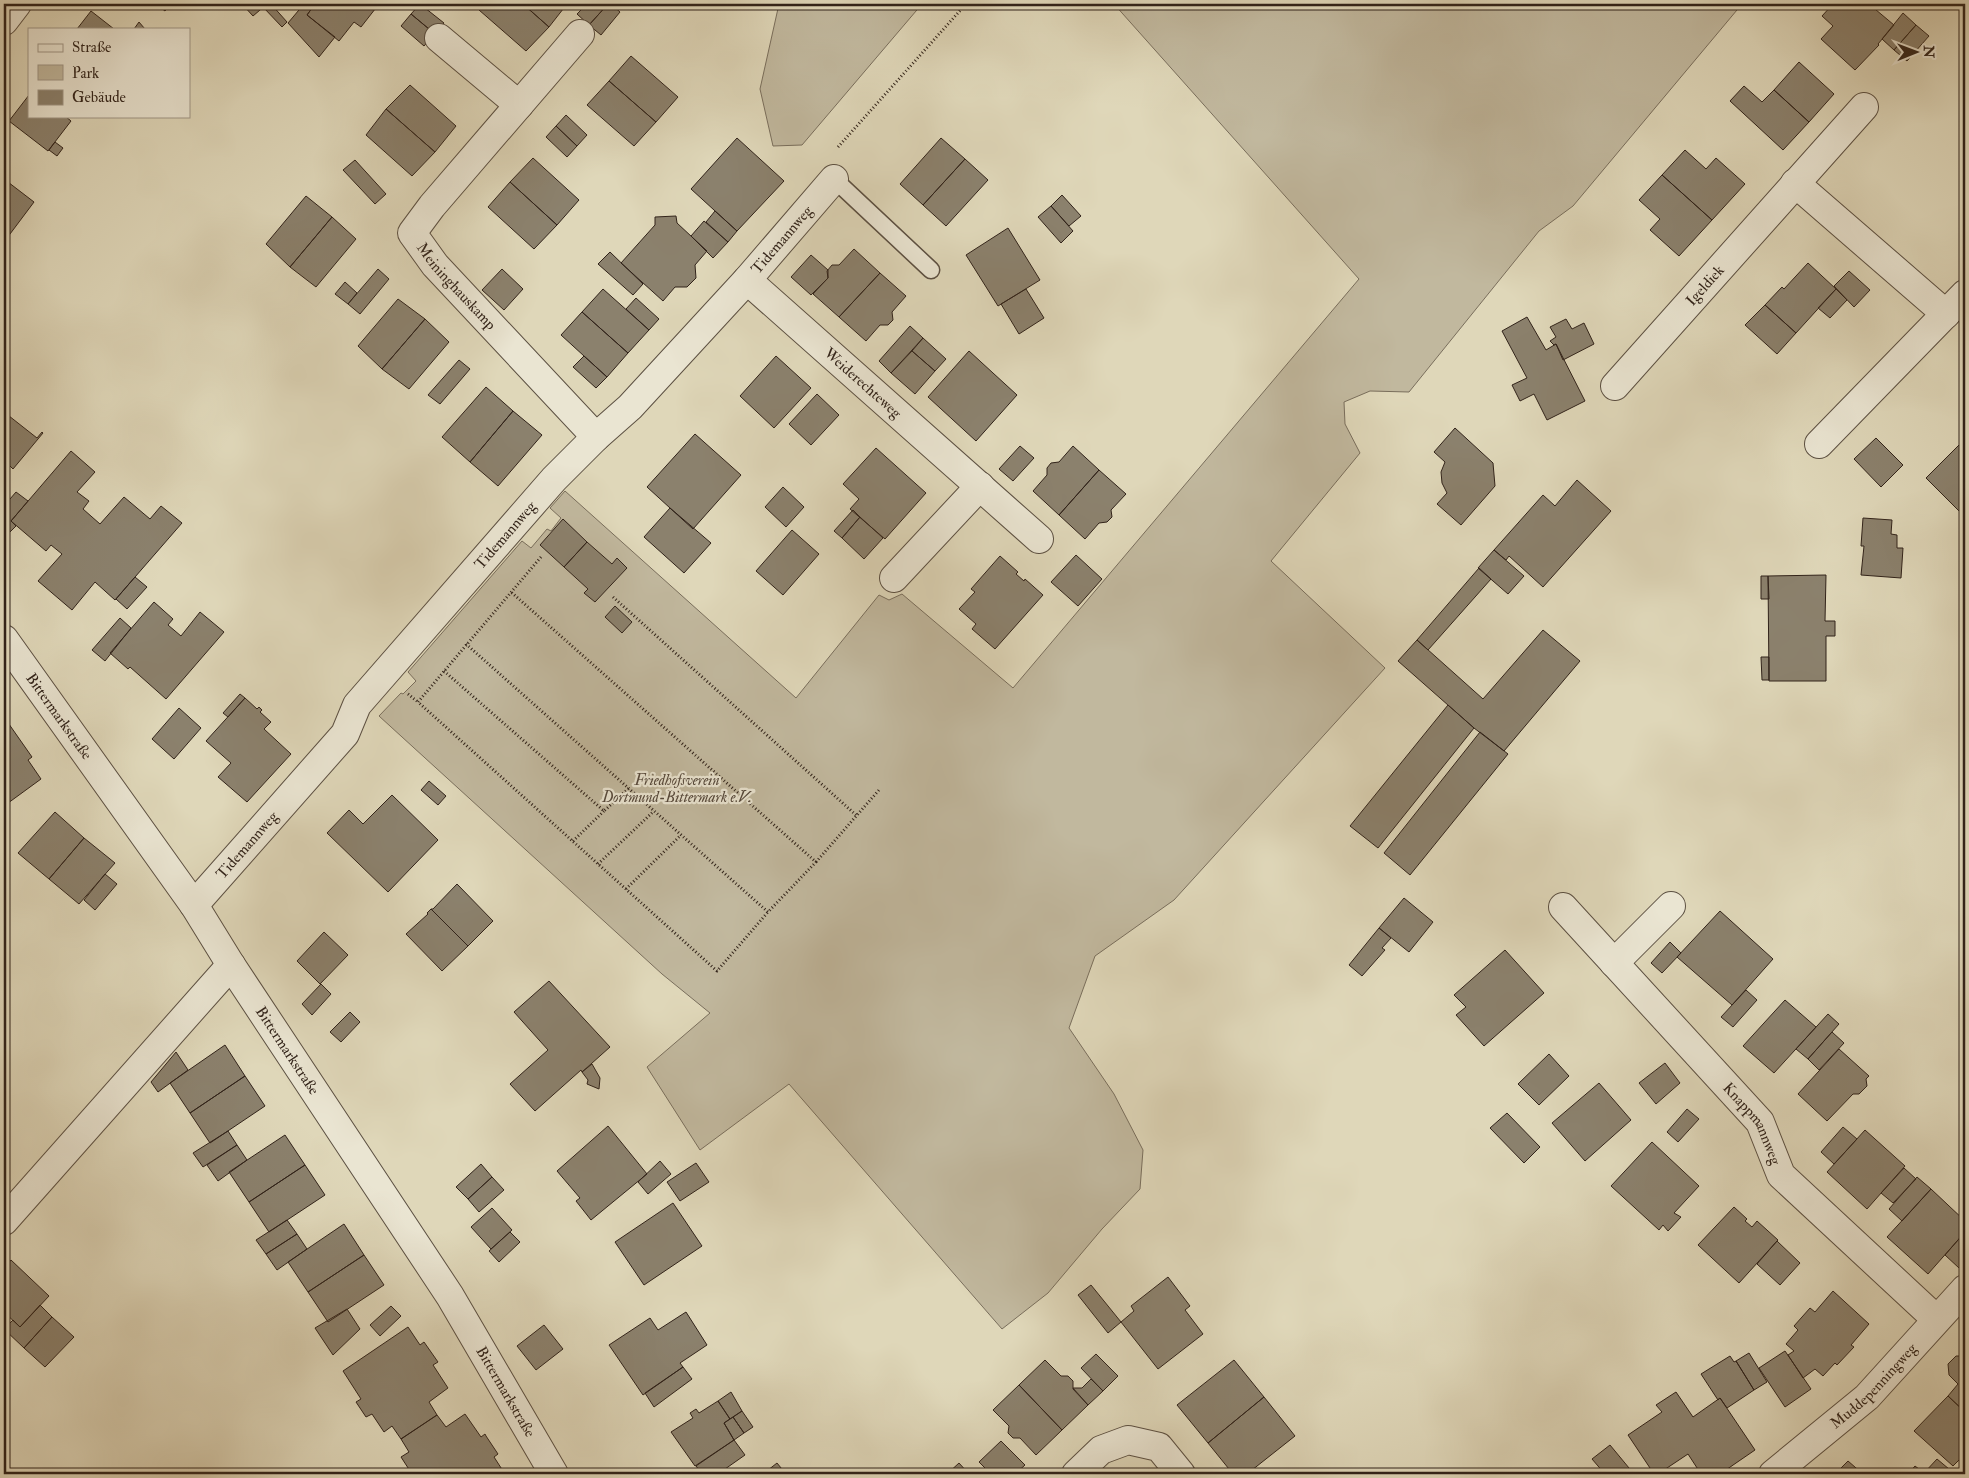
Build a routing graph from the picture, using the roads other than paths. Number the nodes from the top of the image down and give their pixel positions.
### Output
1 (16, 4) edge
2 (4, 20) edge
3 (580, 34) dead end
4 (439, 38) dead end
5 (518, 106) junction
6 (1864, 107) dead end
7 (834, 179) joint
8 (1795, 183) junction
9 (931, 270) dead end
10 (747, 280) junction
11 (1965, 294) edge
12 (1946, 314) junction
13 (1615, 386) dead end
14 (596, 437) junction
15 (1820, 444) dead end
16 (980, 486) junction
17 (1039, 539) dead end
18 (894, 578) dead end
19 (4, 639) edge
20 (194, 905) junction
21 (1671, 906) dead end
22 (1563, 907) dead end
23 (1614, 964) junction
24 (231, 965) junction
25 (4, 1221) edge
26 (1965, 1289) edge
27 (1936, 1319) junction
28 (544, 1470) edge
29 (1076, 1474) edge
30 (1181, 1474) edge
31 (1773, 1474) edge

1 - 2 street
3 - 5 street, Meininghauskamp
4 - 5 street
5 - 14 street, Meininghauskamp
6 - 8 street, Igeldiek
7 - 9 lane
7 - 10 street, Tidemannweg
8 - 12 street
8 - 13 street, Igeldiek
10 - 14 street, Tidemannweg
10 - 16 street, Weiderechteweg
11 - 12 street
12 - 15 street
14 - 20 street, Tidemannweg
16 - 17 street, Weiderechteweg
16 - 18 street
19 - 20 street, Bittermarkstraße
20 - 24 street, Bittermarkstraße
21 - 23 street
22 - 23 street, Knappmannweg
23 - 27 street, Knappmannweg
24 - 25 street
24 - 28 street, Bittermarkstraße
26 - 27 street, Muddepenningweg
27 - 31 street, Muddepenningweg
29 - 30 street

